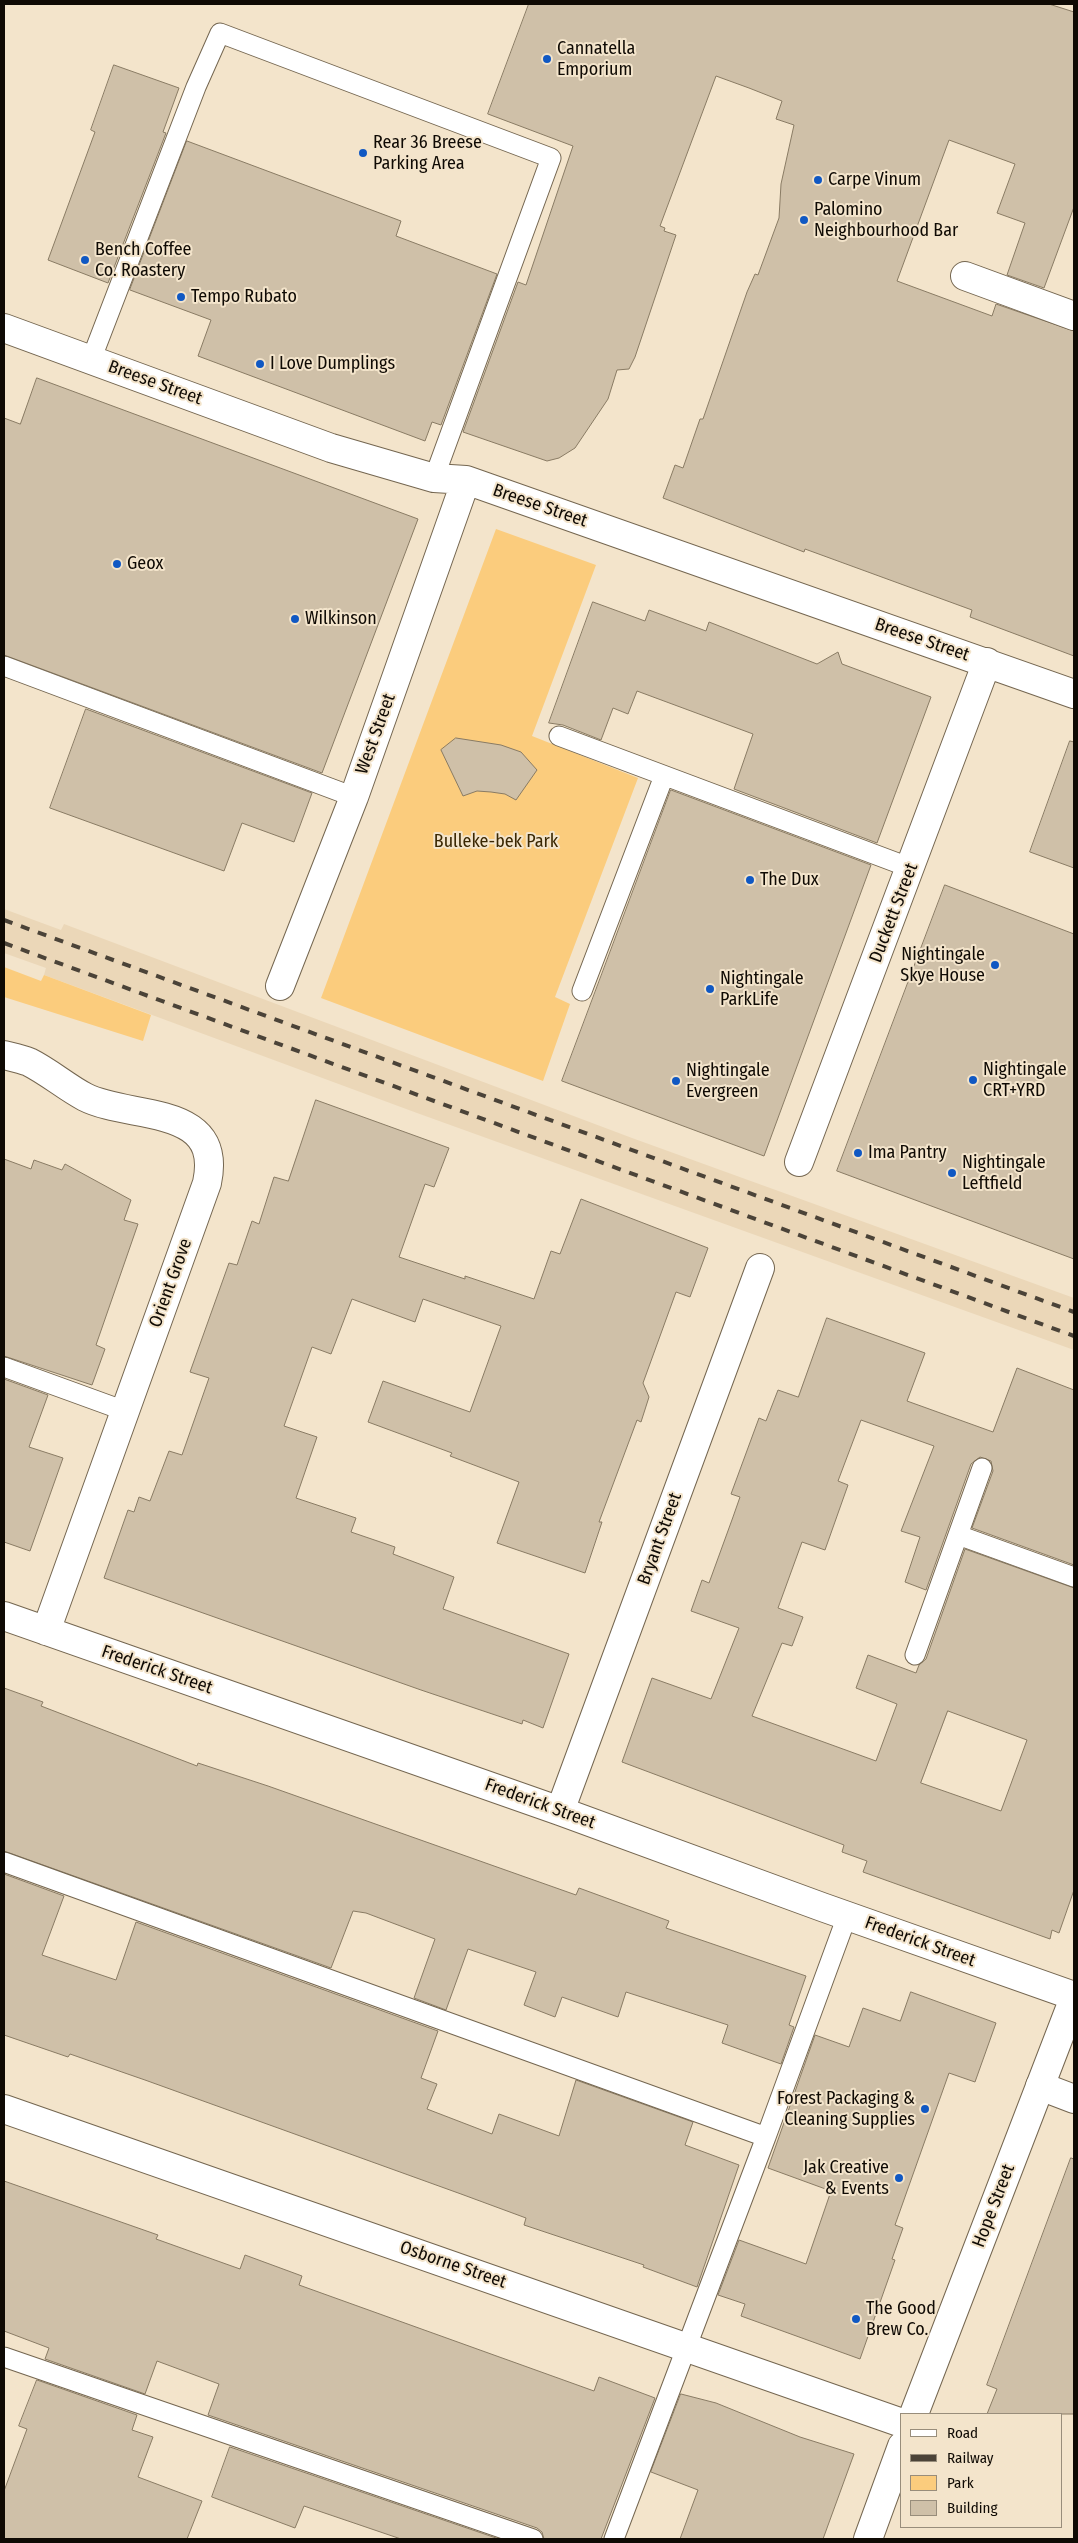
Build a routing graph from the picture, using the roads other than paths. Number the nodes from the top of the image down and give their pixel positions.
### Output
1 (965, 276) dead end
2 (1074, 316) edge
3 (4, 328) edge
4 (91, 360) junction
5 (434, 478) junction
6 (466, 480) junction
7 (987, 662) junction
8 (4, 666) edge
9 (1074, 694) edge
10 (559, 736) dead end
11 (664, 776) junction
12 (354, 797) junction
13 (911, 868) junction
14 (280, 986) dead end
15 (582, 992) dead end
16 (4, 1055) edge
17 (799, 1162) dead end
18 (760, 1268) dead end
19 (4, 1367) edge
20 (125, 1411) junction
21 (982, 1468) dead end
22 (958, 1535) junction
23 (1074, 1577) edge
24 (4, 1616) edge
25 (46, 1631) junction
26 (915, 1656) dead end
27 (560, 1811) junction
28 (4, 1862) edge
29 (847, 1916) junction
30 (1074, 1997) edge
31 (1040, 2086) junction
32 (1074, 2099) edge
33 (4, 2109) edge
34 (766, 2138) junction
35 (686, 2346) junction
36 (4, 2357) edge
37 (914, 2413) edge
38 (900, 2422) edge
39 (900, 2451) edge
40 (533, 2539) edge
41 (614, 2539) edge
42 (868, 2539) edge

1 - 2 street
3 - 4 street, Breese Street
4 - 5 street, Breese Street
4 - 5 lane
5 - 6 street, Breese Street
6 - 7 street, Breese Street
6 - 12 street, West Street
7 - 9 street, Breese Street
7 - 13 street, Duckett Street
8 - 12 lane
10 - 11 lane
11 - 13 lane
11 - 15 lane
12 - 14 street, West Street
13 - 17 street, Duckett Street
16 - 20 street, Orient Grove
18 - 27 street, Bryant Street
19 - 20 lane
20 - 25 street, Orient Grove
21 - 22 lane
22 - 23 lane
22 - 26 lane
24 - 25 street, Frederick Street
25 - 27 street, Frederick Street
27 - 29 street, Frederick Street
28 - 34 lane
29 - 30 street, Frederick Street
29 - 34 lane
30 - 31 street, Hope Street
31 - 32 street
31 - 37 street, Hope Street
33 - 35 street, Osborne Street
34 - 35 lane
35 - 38 street, Osborne Street
35 - 41 lane
36 - 40 lane
39 - 42 street

